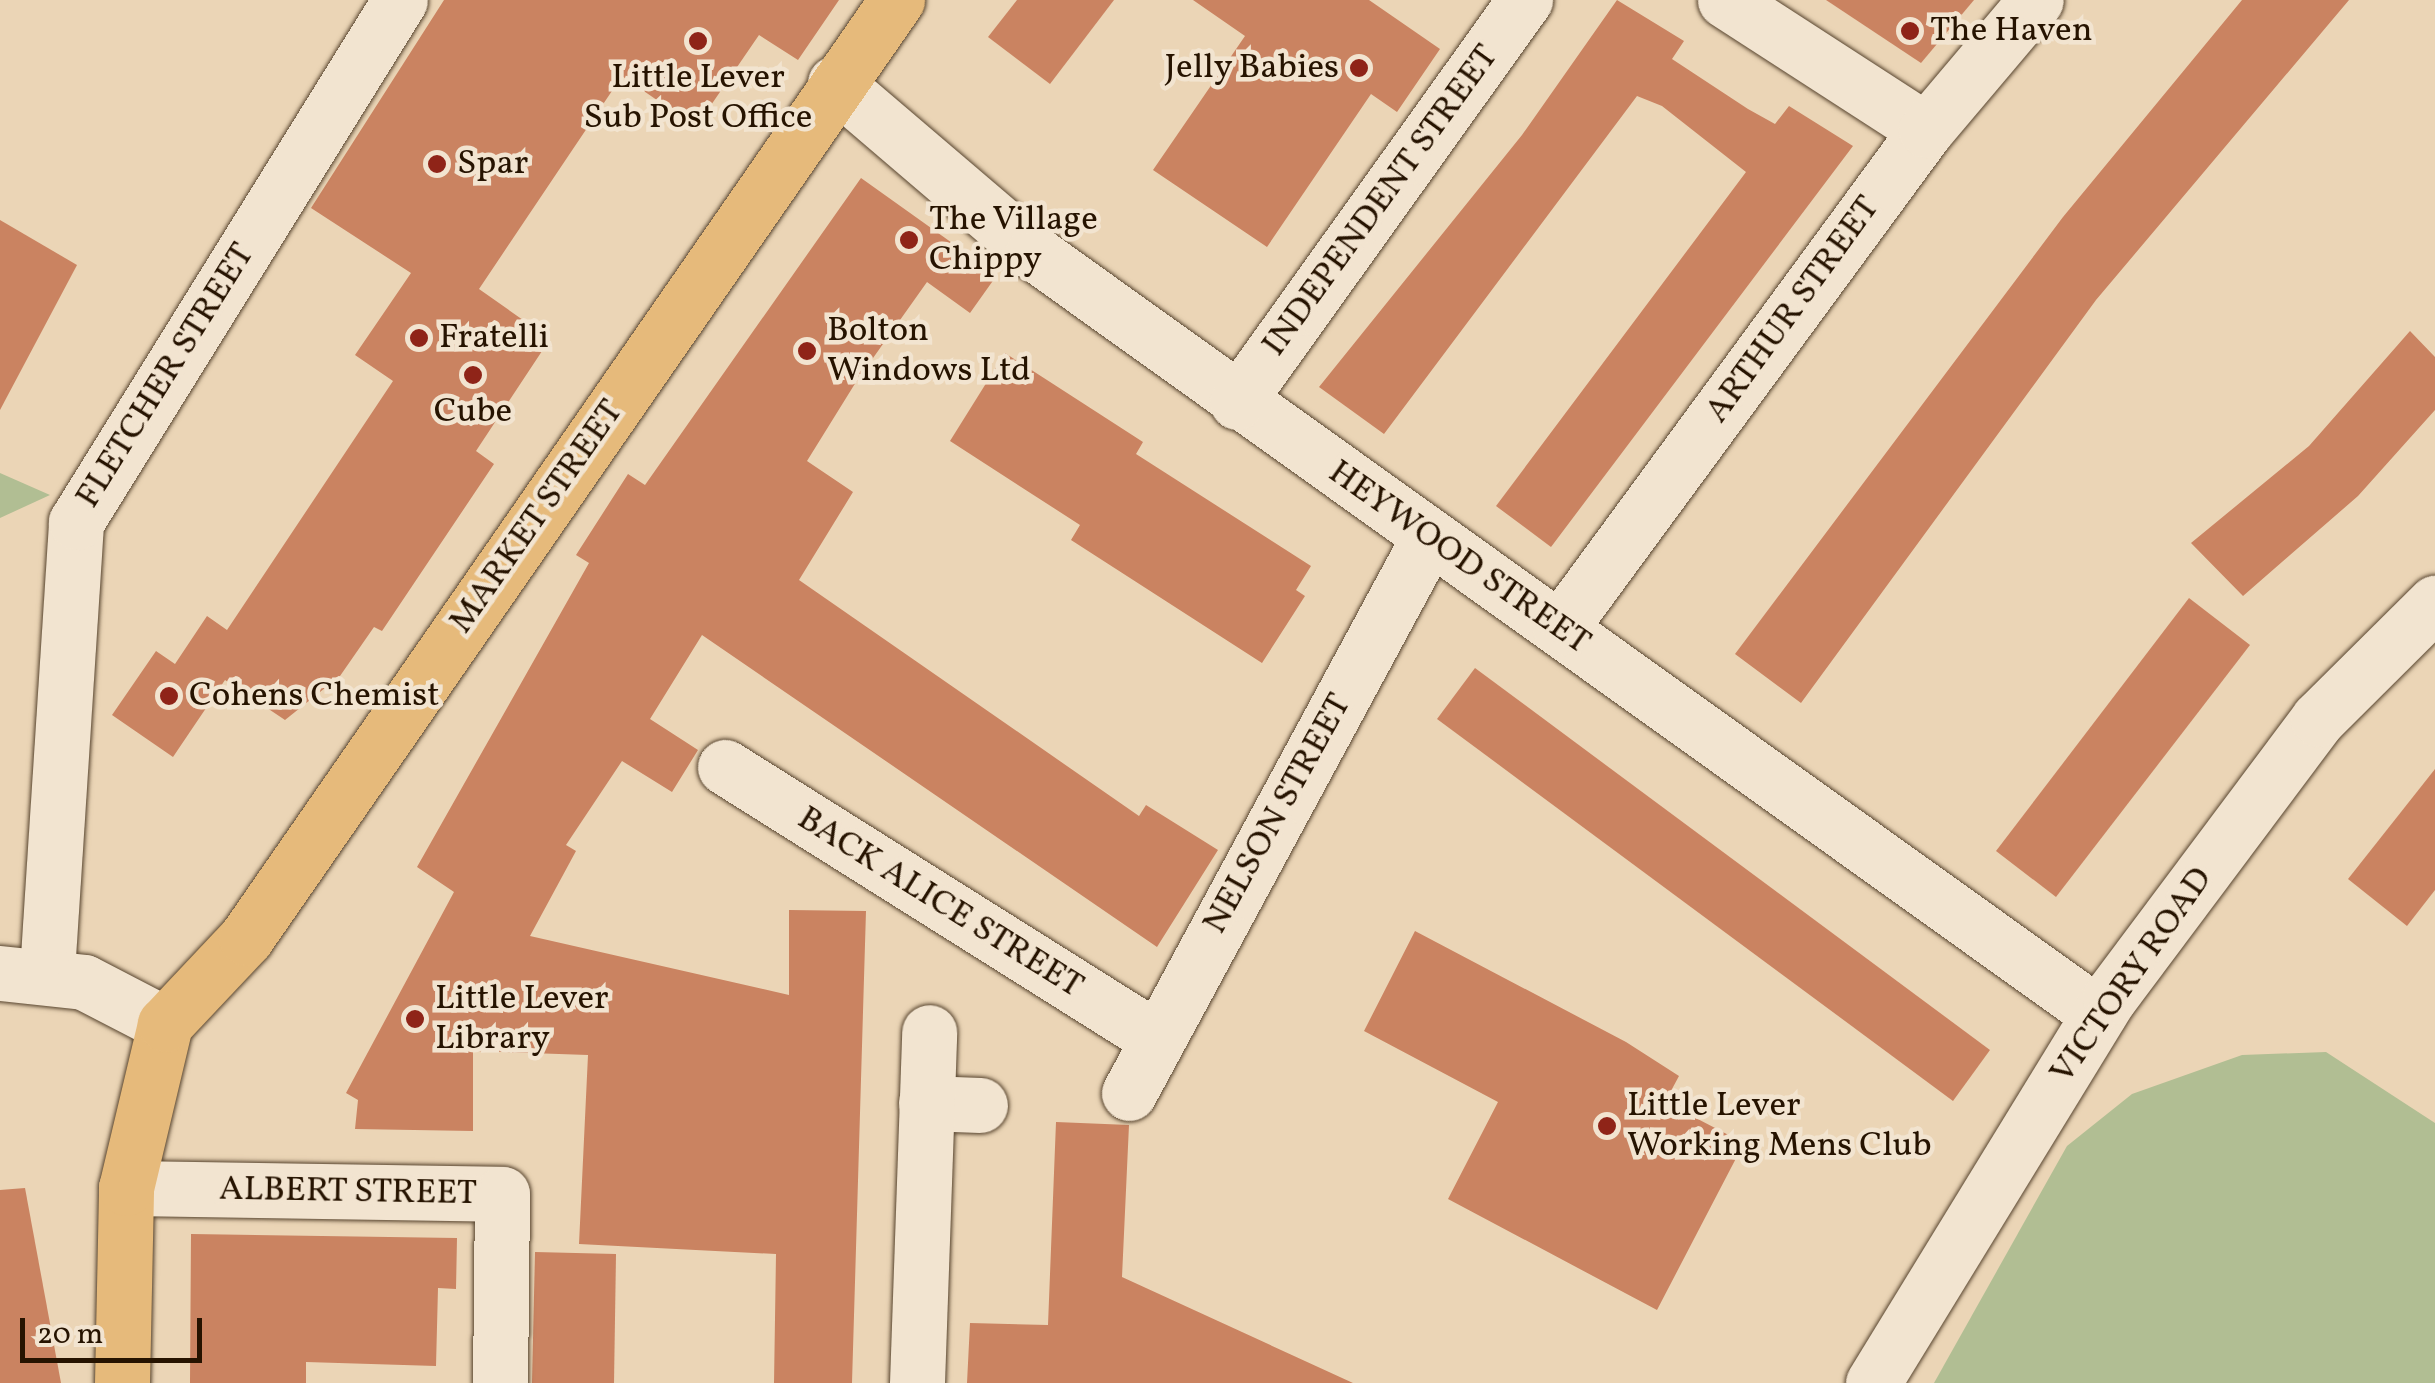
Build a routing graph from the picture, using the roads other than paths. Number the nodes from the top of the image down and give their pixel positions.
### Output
1 (400, 0) edge
2 (897, 0) edge
3 (1525, 0) edge
4 (1725, 0) edge
5 (2036, 0) edge
6 (835, 83) junction
7 (1926, 130) junction
8 (1237, 402) junction
9 (1430, 537) junction
10 (2435, 602) edge
11 (1560, 628) junction
12 (725, 767) dead end
13 (24, 972) edge
14 (2098, 1014) junction
15 (165, 1024) junction
16 (929, 1032) dead end
17 (1156, 1038) junction
18 (1129, 1092) dead end
19 (926, 1103) junction
20 (980, 1104) dead end
21 (126, 1188) junction
22 (122, 1383) edge
23 (500, 1383) edge
24 (917, 1383) edge
25 (1874, 1383) edge

1 - 13 street, FLETCHER STREET
2 - 6 main road, MARKET STREET
3 - 8 street, INDEPENDENT STREET
4 - 7 street
5 - 7 street, ARTHUR STREET
6 - 8 street, HEYWOOD STREET
6 - 15 main road, MARKET STREET
7 - 11 street, ARTHUR STREET
8 - 9 street, HEYWOOD STREET
9 - 11 street, HEYWOOD STREET
9 - 17 street, NELSON STREET
10 - 14 street, VICTORY ROAD
11 - 14 street, HEYWOOD STREET
12 - 17 street, BACK ALICE STREET
13 - 15 street
14 - 25 street, VICTORY ROAD
15 - 21 main road
16 - 19 street
17 - 18 street, NELSON STREET
19 - 20 street
19 - 24 street
21 - 22 main road
21 - 23 street, ALBERT STREET

